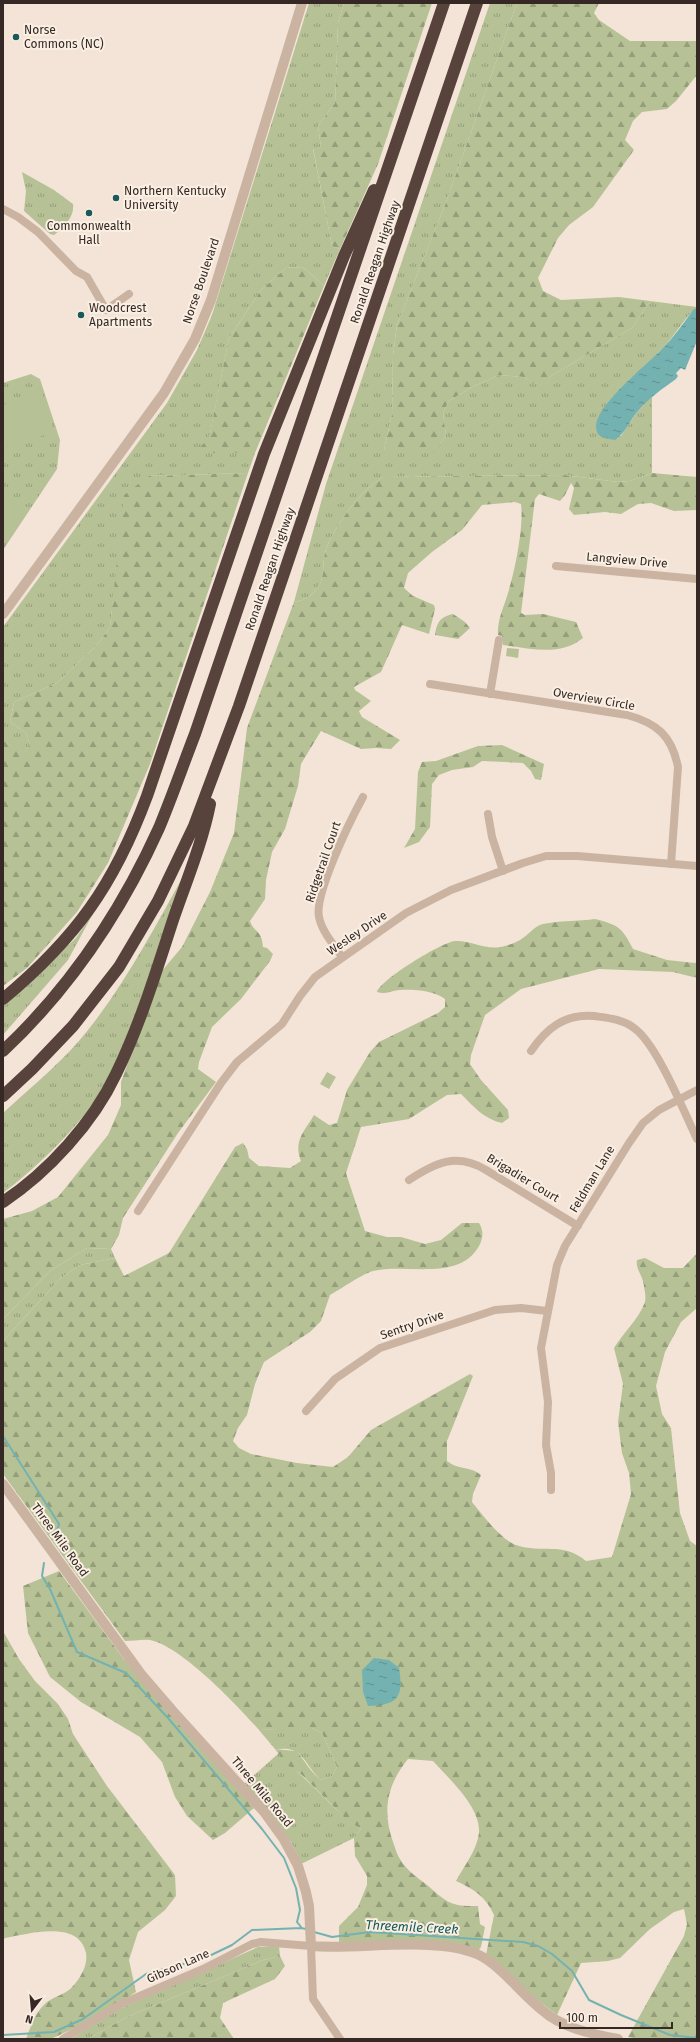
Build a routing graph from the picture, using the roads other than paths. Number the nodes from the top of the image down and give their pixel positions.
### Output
1 (302, 3) edge
2 (444, 3) edge
3 (477, 3) edge
4 (392, 155) junction
5 (3, 209) edge
6 (129, 294) dead end
7 (556, 566) dead end
8 (697, 579) edge
9 (3, 614) edge
10 (499, 640) dead end
11 (430, 684) dead end
12 (490, 694) junction
13 (218, 766) junction
14 (363, 796) dead end
15 (488, 814) dead end
16 (671, 864) junction
17 (697, 866) edge
18 (503, 871) junction
19 (342, 957) junction
20 (3, 999) edge
21 (3, 1051) edge
22 (531, 1051) dead end
23 (697, 1090) edge
24 (3, 1096) edge
25 (678, 1100) junction
26 (697, 1139) edge
27 (408, 1180) dead end
28 (3, 1202) edge
29 (138, 1211) dead end
30 (578, 1226) junction
31 (547, 1311) junction
32 (306, 1411) dead end
33 (3, 1484) edge
34 (551, 1490) dead end
35 (311, 1942) junction
36 (63, 2039) edge
37 (340, 2039) edge
38 (618, 2039) edge

1 - 9 street, Norse Boulevard
2 - 4 highway, Ronald Reagan Highway
3 - 13 highway, Ronald Reagan Highway
4 - 20 highway
4 - 21 highway, Ronald Reagan Highway
5 - 6 street
7 - 8 street, Langview Drive
10 - 12 street
11 - 12 street, Overview Circle
12 - 16 street, Overview Circle
13 - 24 highway, Ronald Reagan Highway
13 - 28 highway
14 - 19 street, Ridgetrail Court
15 - 18 street
16 - 17 street, Wesley Drive
16 - 18 street, Wesley Drive
18 - 19 street, Wesley Drive
19 - 29 street, Wesley Drive
22 - 25 street
23 - 25 street, Feldman Lane
25 - 26 street
25 - 30 street, Feldman Lane
27 - 30 street, Brigadier Court
30 - 31 street, Feldman Lane
31 - 32 street, Sentry Drive
31 - 34 street, Feldman Lane
33 - 35 street, Three Mile Road
35 - 36 street, Gibson Lane
35 - 37 street
35 - 38 street

